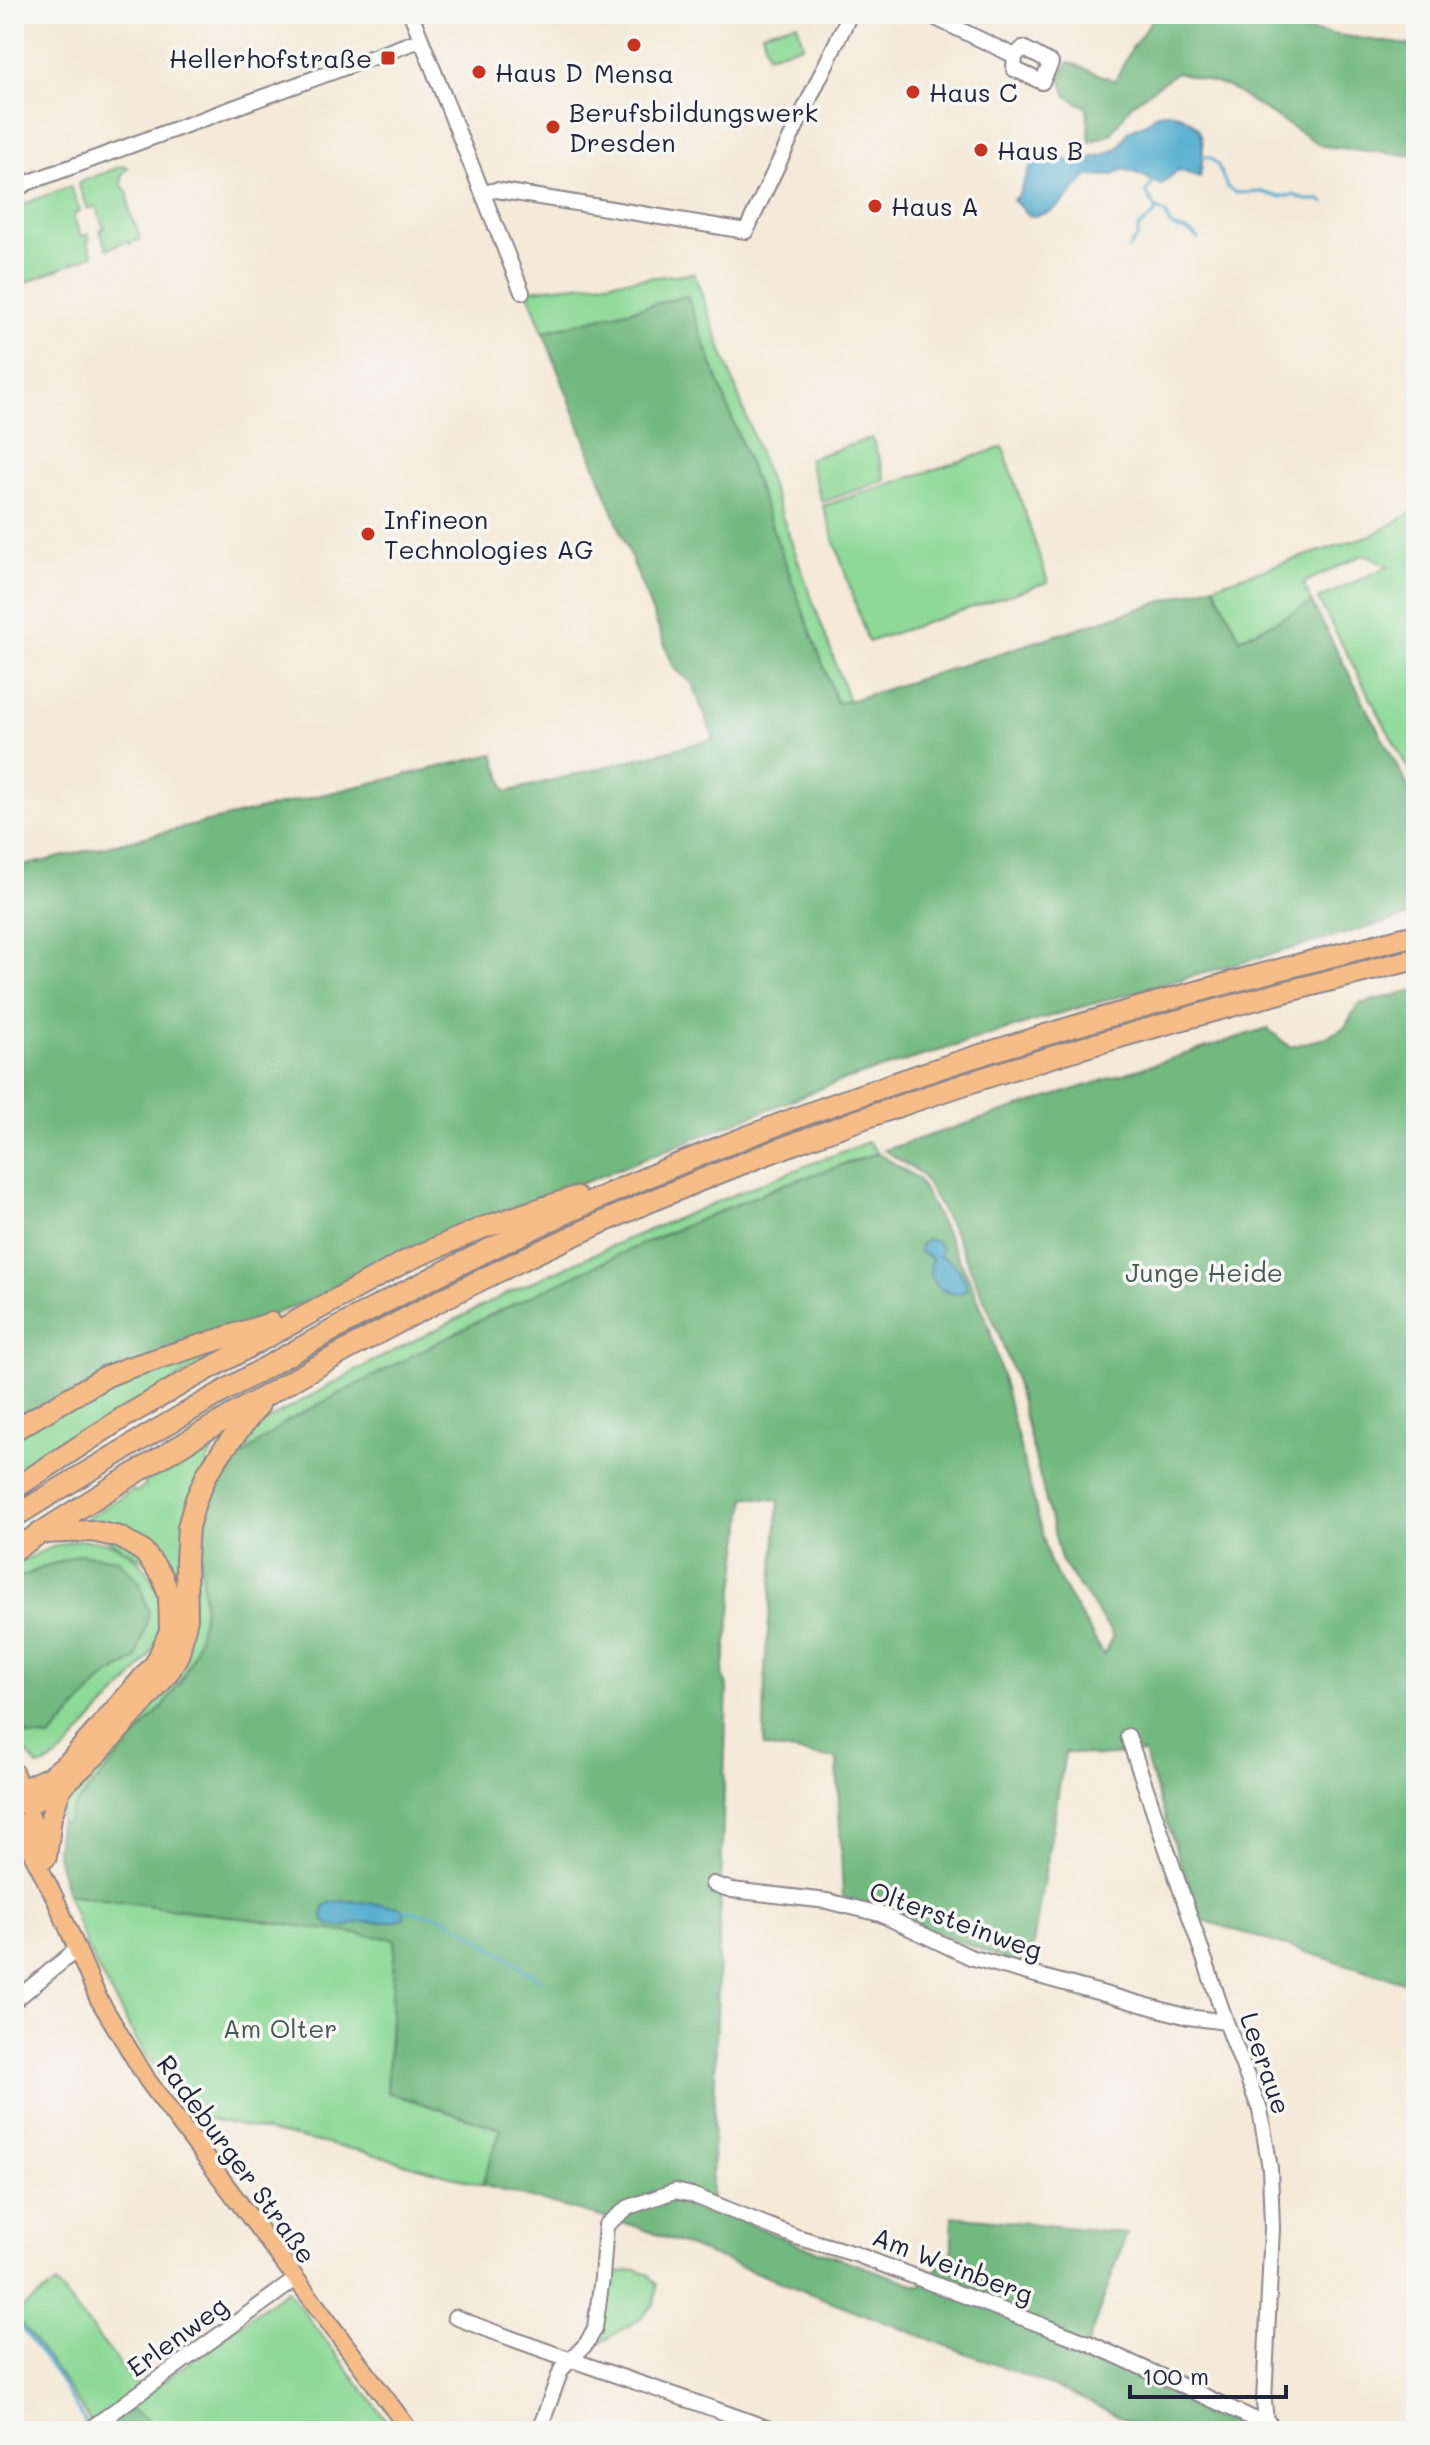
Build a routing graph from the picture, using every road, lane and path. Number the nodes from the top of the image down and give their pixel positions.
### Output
1 (411, 14) edge
2 (850, 14) edge
3 (927, 14) edge
4 (420, 40) junction
5 (1015, 56) dead end
6 (18, 186) edge
7 (483, 193) junction
8 (522, 292) dead end
9 (1416, 935) edge
10 (1416, 959) edge
11 (618, 1190) junction
12 (317, 1309) junction
13 (267, 1396) junction
14 (14, 1430) edge
15 (14, 1489) edge
16 (14, 1517) edge
17 (39, 1533) junction
18 (14, 1550) edge
19 (1128, 1736) dead end
20 (61, 1787) junction
21 (17, 1797) edge
22 (46, 1857) junction
23 (713, 1884) dead end
24 (55, 1898) junction
25 (76, 1950) junction
26 (14, 2001) edge
27 (1226, 2022) junction
28 (296, 2279) junction
29 (455, 2317) dead end
30 (570, 2359) junction
31 (1266, 2421) junction
32 (87, 2431) edge
33 (410, 2431) edge
34 (539, 2431) edge
35 (775, 2431) edge
36 (1278, 2431) edge

1 - 4 street
2 - 7 street
3 - 5 street
4 - 6 street
4 - 7 street
7 - 8 street
9 - 11 highway
10 - 13 highway
11 - 12 highway
11 - 16 highway
12 - 14 highway
12 - 15 highway
13 - 17 highway
13 - 20 highway
17 - 18 highway
17 - 21 highway
19 - 27 street, Leeraue
20 - 21 highway
20 - 22 highway
21 - 22 main road, Radeburger Straße
21 - 24 main road, Radeburger Straße
22 - 24 main road, Radeburger Straße
23 - 27 street, Oltersteinweg
24 - 25 main road, Radeburger Straße
25 - 26 street
25 - 28 main road, Radeburger Straße
27 - 31 street, Leeraue
28 - 32 street, Erlenweg
28 - 33 main road, Radeburger Straße
29 - 30 street
30 - 31 street, Am Weinberg
30 - 34 street
30 - 35 street
31 - 36 street, Am Weinberg

